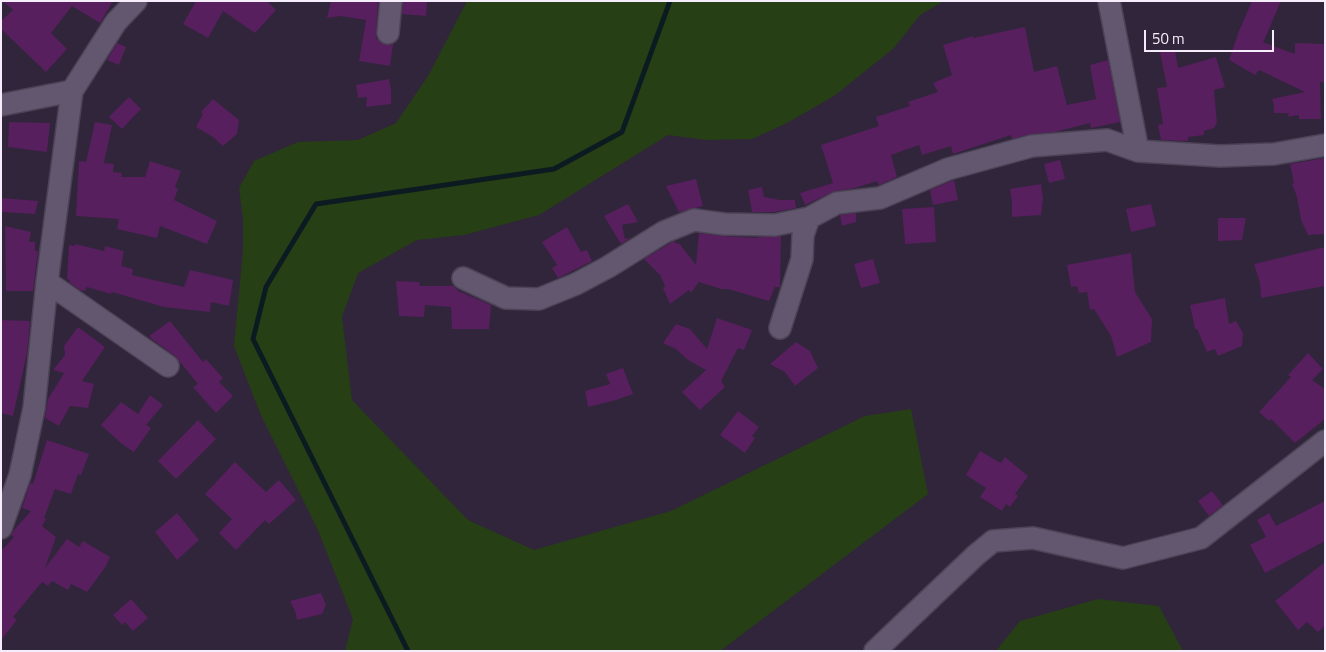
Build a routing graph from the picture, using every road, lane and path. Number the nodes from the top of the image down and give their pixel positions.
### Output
1 (136, 1) edge
2 (391, 1) edge
3 (1109, 1) edge
4 (388, 33) dead end
5 (72, 91) junction
6 (1, 105) edge
7 (1325, 145) edge
8 (1138, 151) junction
9 (809, 218) junction
10 (463, 278) dead end
11 (47, 282) junction
12 (780, 328) dead end
13 (168, 366) dead end
14 (1325, 441) edge
15 (1, 528) edge
16 (875, 651) edge

1 - 5 street
2 - 4 street
3 - 8 street
5 - 6 street
5 - 11 street
7 - 8 street
8 - 9 street
9 - 10 street
9 - 12 street
11 - 13 street
11 - 15 street
14 - 16 street

